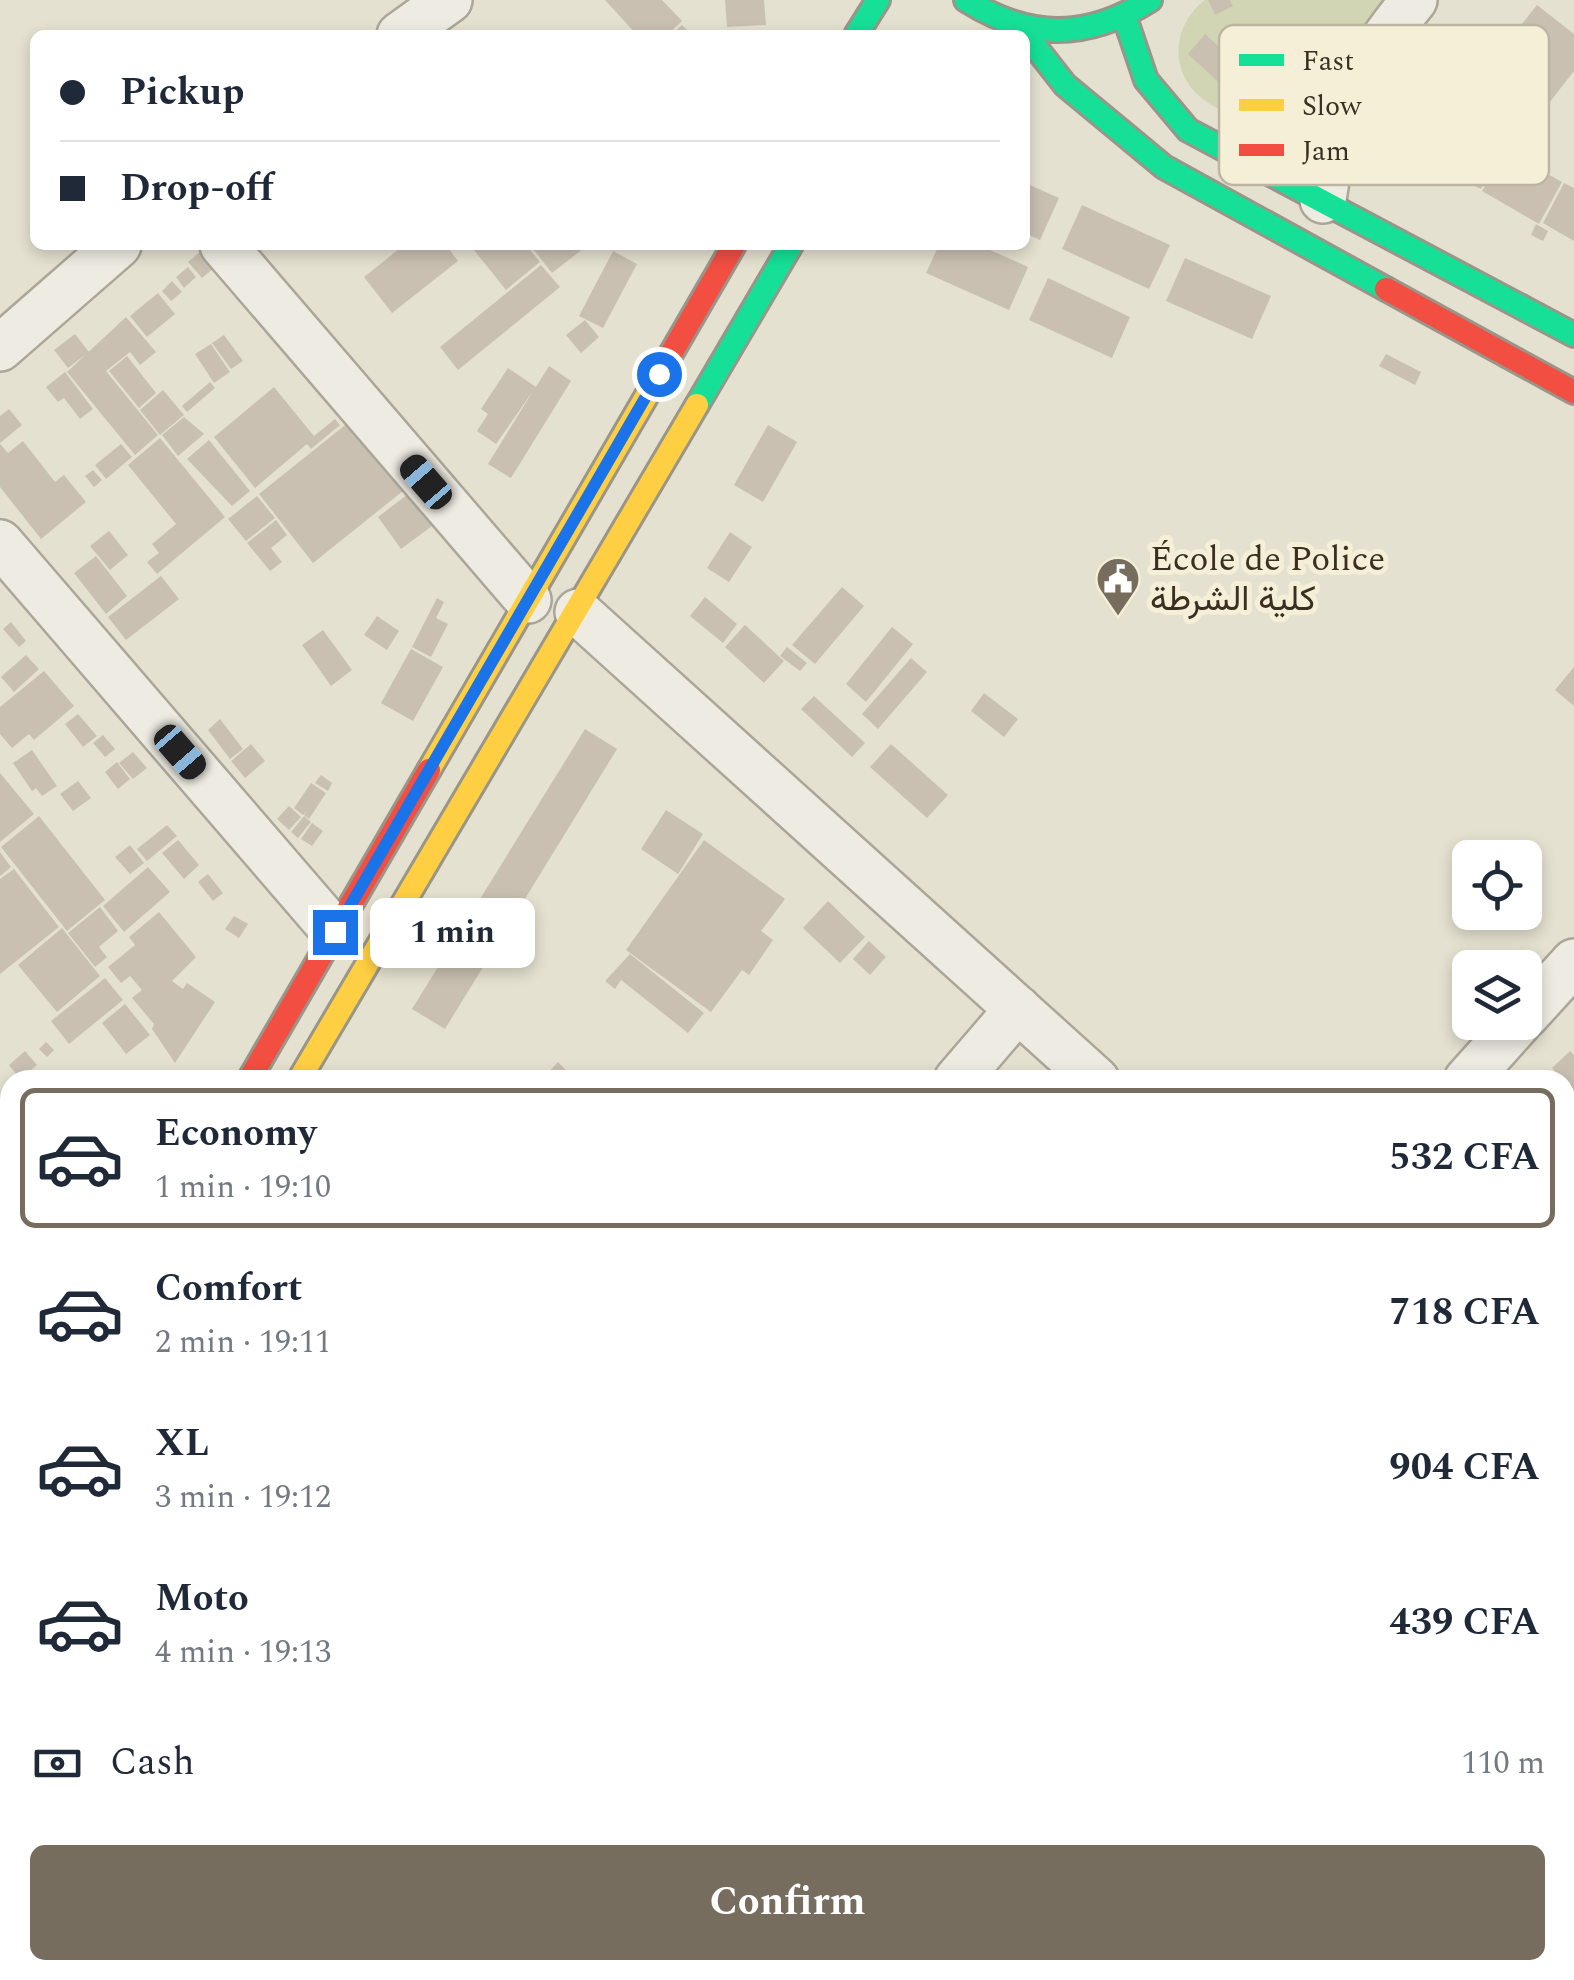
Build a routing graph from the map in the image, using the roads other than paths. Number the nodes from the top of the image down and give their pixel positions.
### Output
1 (449, 0) edge
2 (878, 0) edge
3 (966, 0) edge
4 (1150, 0) edge
5 (1414, 0) edge
6 (1126, 18) junction
7 (946, 24) dead end
8 (1394, 25) edge
9 (407, 30) edge
10 (859, 30) edge
11 (1022, 30) edge
12 (1030, 31) edge
13 (1030, 40) edge
14 (1219, 146) edge
15 (1294, 185) edge
16 (1325, 185) edge
17 (1323, 200) junction
18 (112, 250) edge
19 (227, 250) edge
20 (731, 250) edge
21 (788, 250) edge
22 (1574, 335) edge
23 (0, 348) edge
24 (1574, 392) edge
25 (0, 543) edge
26 (528, 600) junction
27 (578, 612) junction
28 (335, 932) junction
29 (1574, 962) edge
30 (1542, 997) edge
31 (1018, 1009) junction
32 (1503, 1040) edge
33 (255, 1070) edge
34 (304, 1070) edge
35 (966, 1070) edge
36 (1085, 1070) edge
37 (1476, 1070) edge

1 - 9 street
2 - 10 street
3 - 7 street
3 - 11 street
4 - 6 street
5 - 8 street
6 - 12 street
6 - 14 street
13 - 24 street
15 - 17 street
16 - 17 street
17 - 22 street
18 - 23 street
19 - 26 street
20 - 26 street
21 - 27 street
25 - 28 street
26 - 28 street
27 - 31 street
27 - 34 street
28 - 33 street
29 - 30 street
31 - 35 street
31 - 36 street
32 - 37 street

